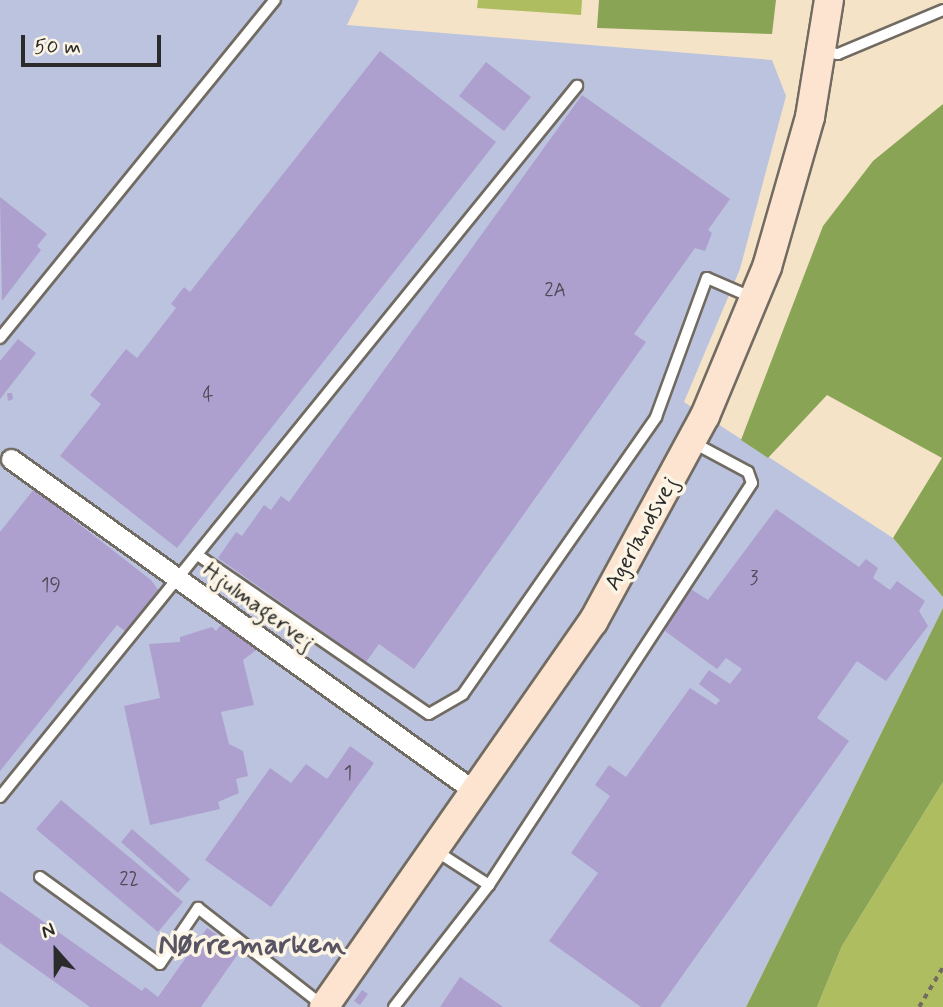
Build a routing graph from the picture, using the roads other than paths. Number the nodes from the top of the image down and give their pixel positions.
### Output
1 (275, 0) edge
2 (830, 0) edge
3 (943, 10) edge
4 (821, 51) junction
5 (578, 86) dead end
6 (754, 298) junction
7 (0, 338) edge
8 (692, 442) junction
9 (11, 459) dead end
10 (199, 556) junction
11 (180, 580) junction
12 (477, 793) junction
13 (0, 797) edge
14 (436, 851) junction
15 (40, 877) dead end
16 (489, 885) junction
17 (324, 1007) edge
18 (394, 1007) edge

1 - 7 lane
2 - 4 street, Agerlandsvej
3 - 4 lane
4 - 6 street, Agerlandsvej
5 - 10 lane
6 - 8 street, Agerlandsvej
6 - 10 lane
8 - 12 street, Agerlandsvej
8 - 16 lane
9 - 11 street, Hjulmagervej
10 - 11 lane
11 - 12 street, Hjulmagervej
11 - 13 lane
12 - 14 street, Agerlandsvej
14 - 16 lane
14 - 17 street, Agerlandsvej
15 - 17 lane, Agerlandsvej
16 - 18 lane

